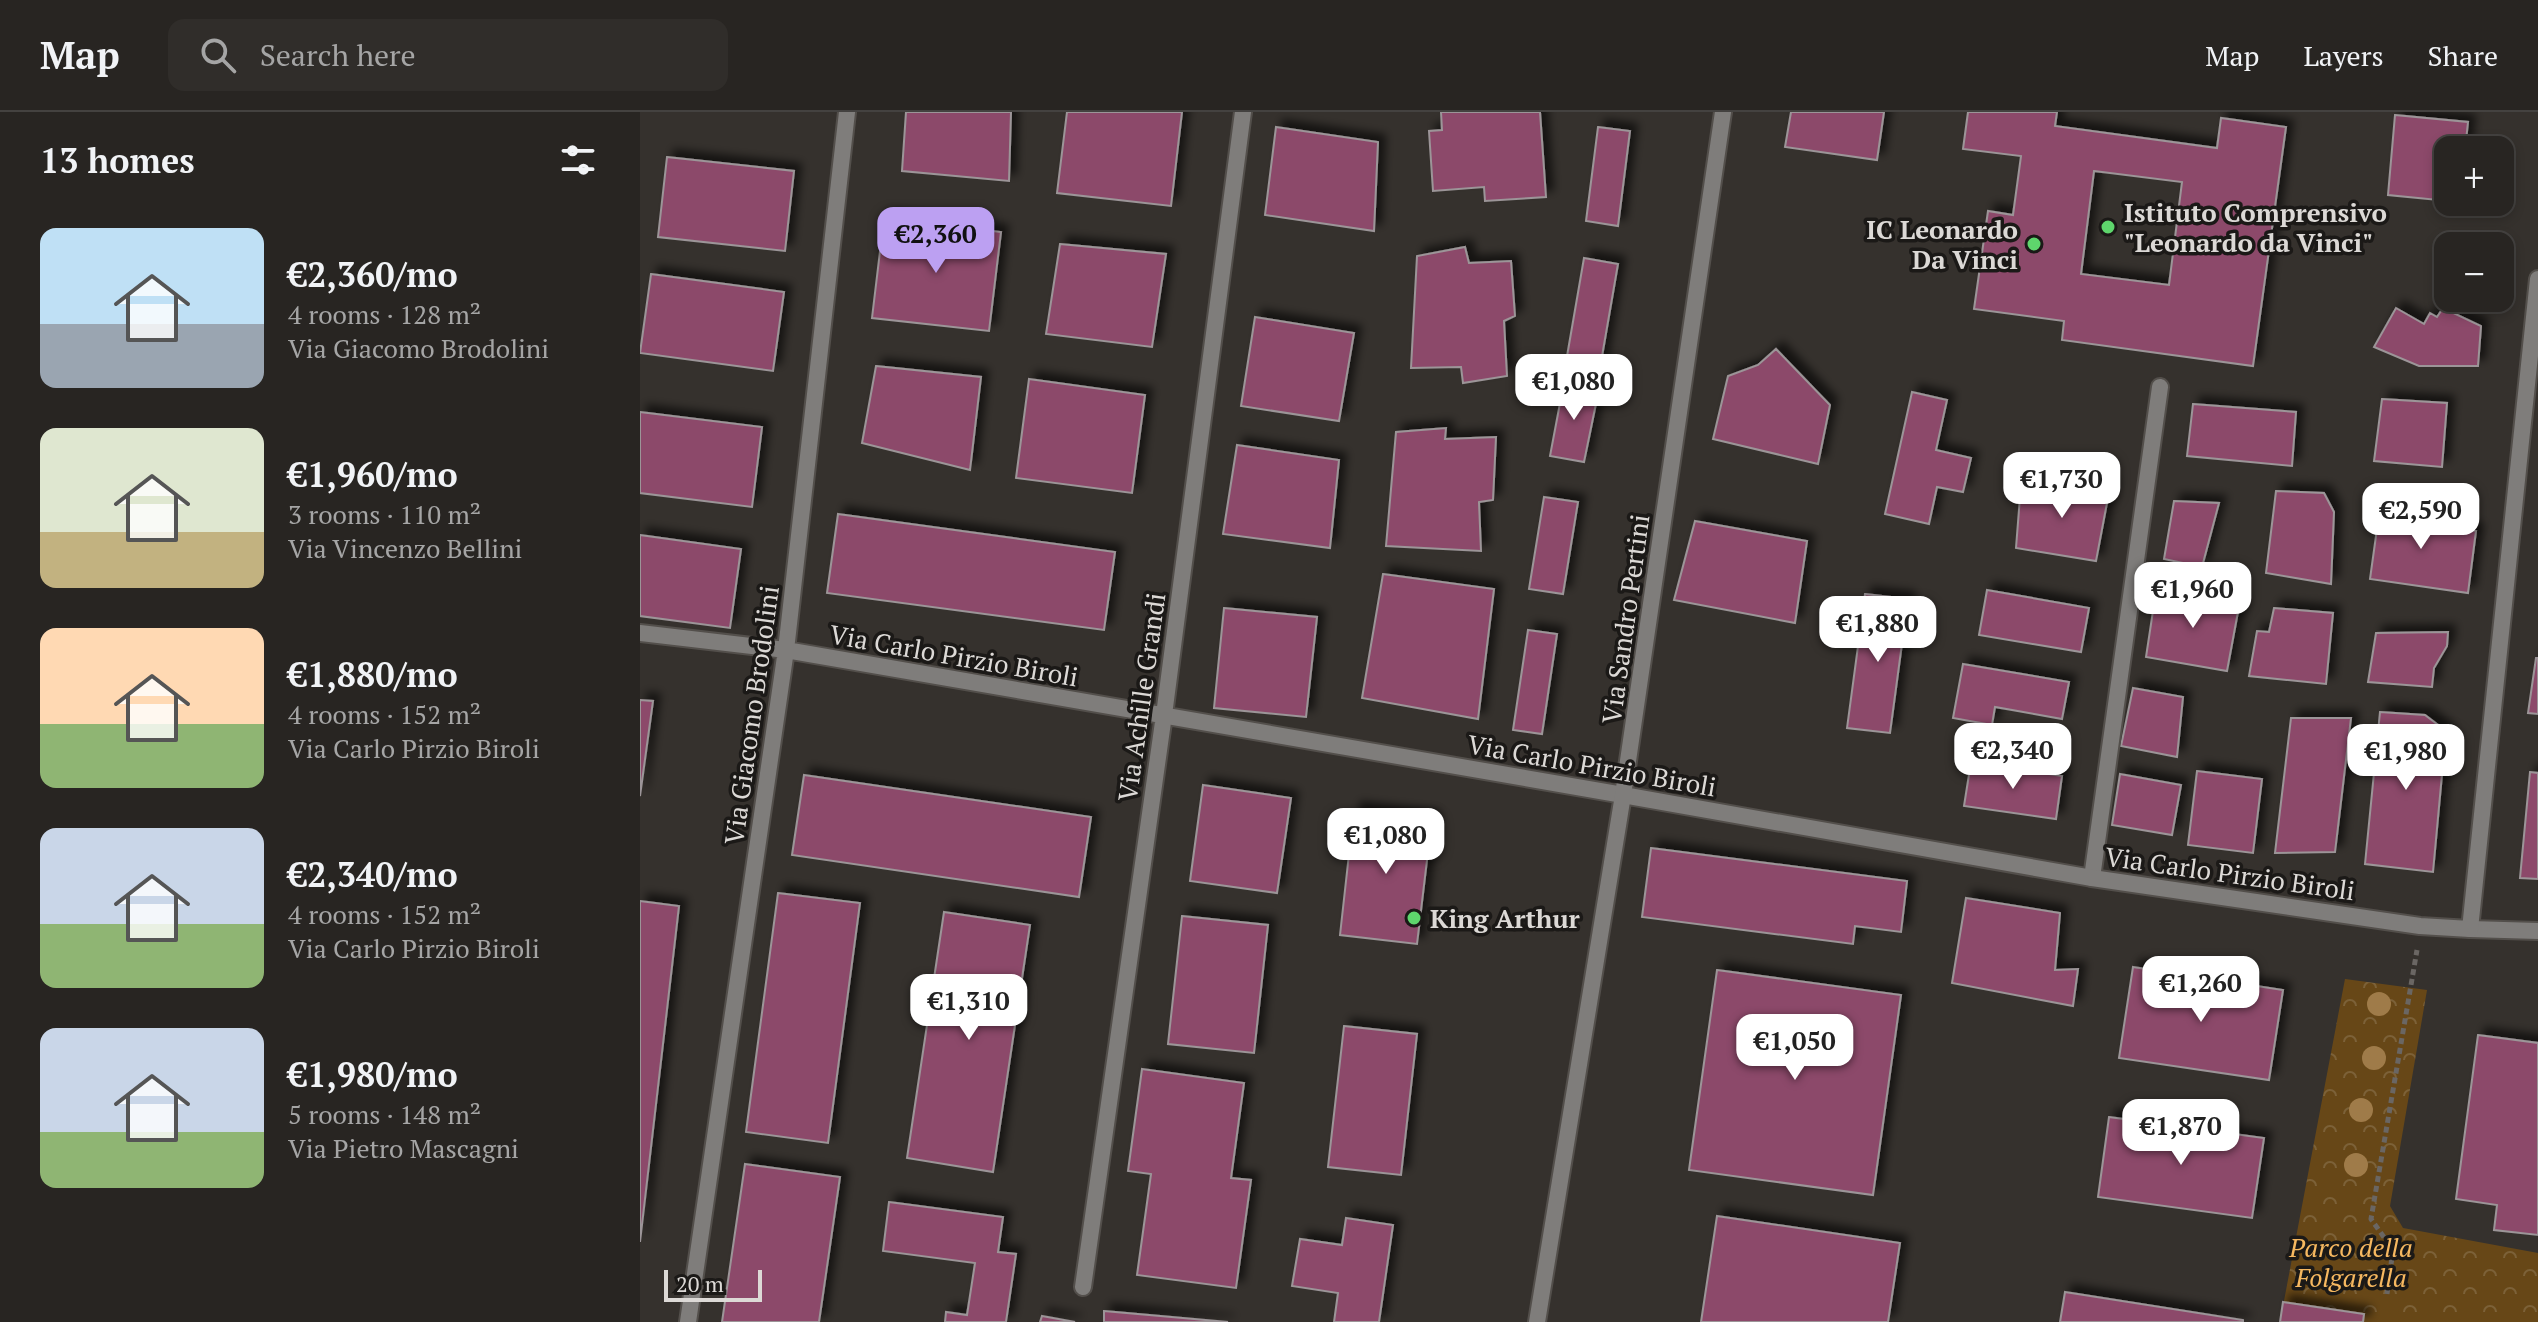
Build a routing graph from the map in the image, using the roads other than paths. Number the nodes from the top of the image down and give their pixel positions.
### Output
1 (847, 112) edge
2 (1243, 112) edge
3 (1723, 112) edge
4 (2538, 279) edge
5 (2160, 387) dead end
6 (640, 633) edge
7 (786, 650) junction
8 (1164, 715) junction
9 (1623, 795) junction
10 (2092, 878) junction
11 (2470, 929) junction
12 (2538, 931) edge
13 (1083, 1287) dead end
14 (688, 1322) edge
15 (1537, 1322) edge

1 - 7 street, Via Giacomo Brodolini
2 - 8 street, Via Achille Grandi
3 - 9 street, Via Sandro Pertini
4 - 11 street
5 - 10 street
6 - 7 street, Via Carlo Pirzio Biroli
7 - 8 street, Via Carlo Pirzio Biroli
7 - 14 street, Via Giacomo Brodolini
8 - 9 street, Via Carlo Pirzio Biroli
8 - 13 street, Via Achille Grandi
9 - 10 street, Via Carlo Pirzio Biroli
9 - 15 street, Via Sandro Pertini
10 - 11 street, Via Carlo Pirzio Biroli
11 - 12 street, Via Carlo Pirzio Biroli

